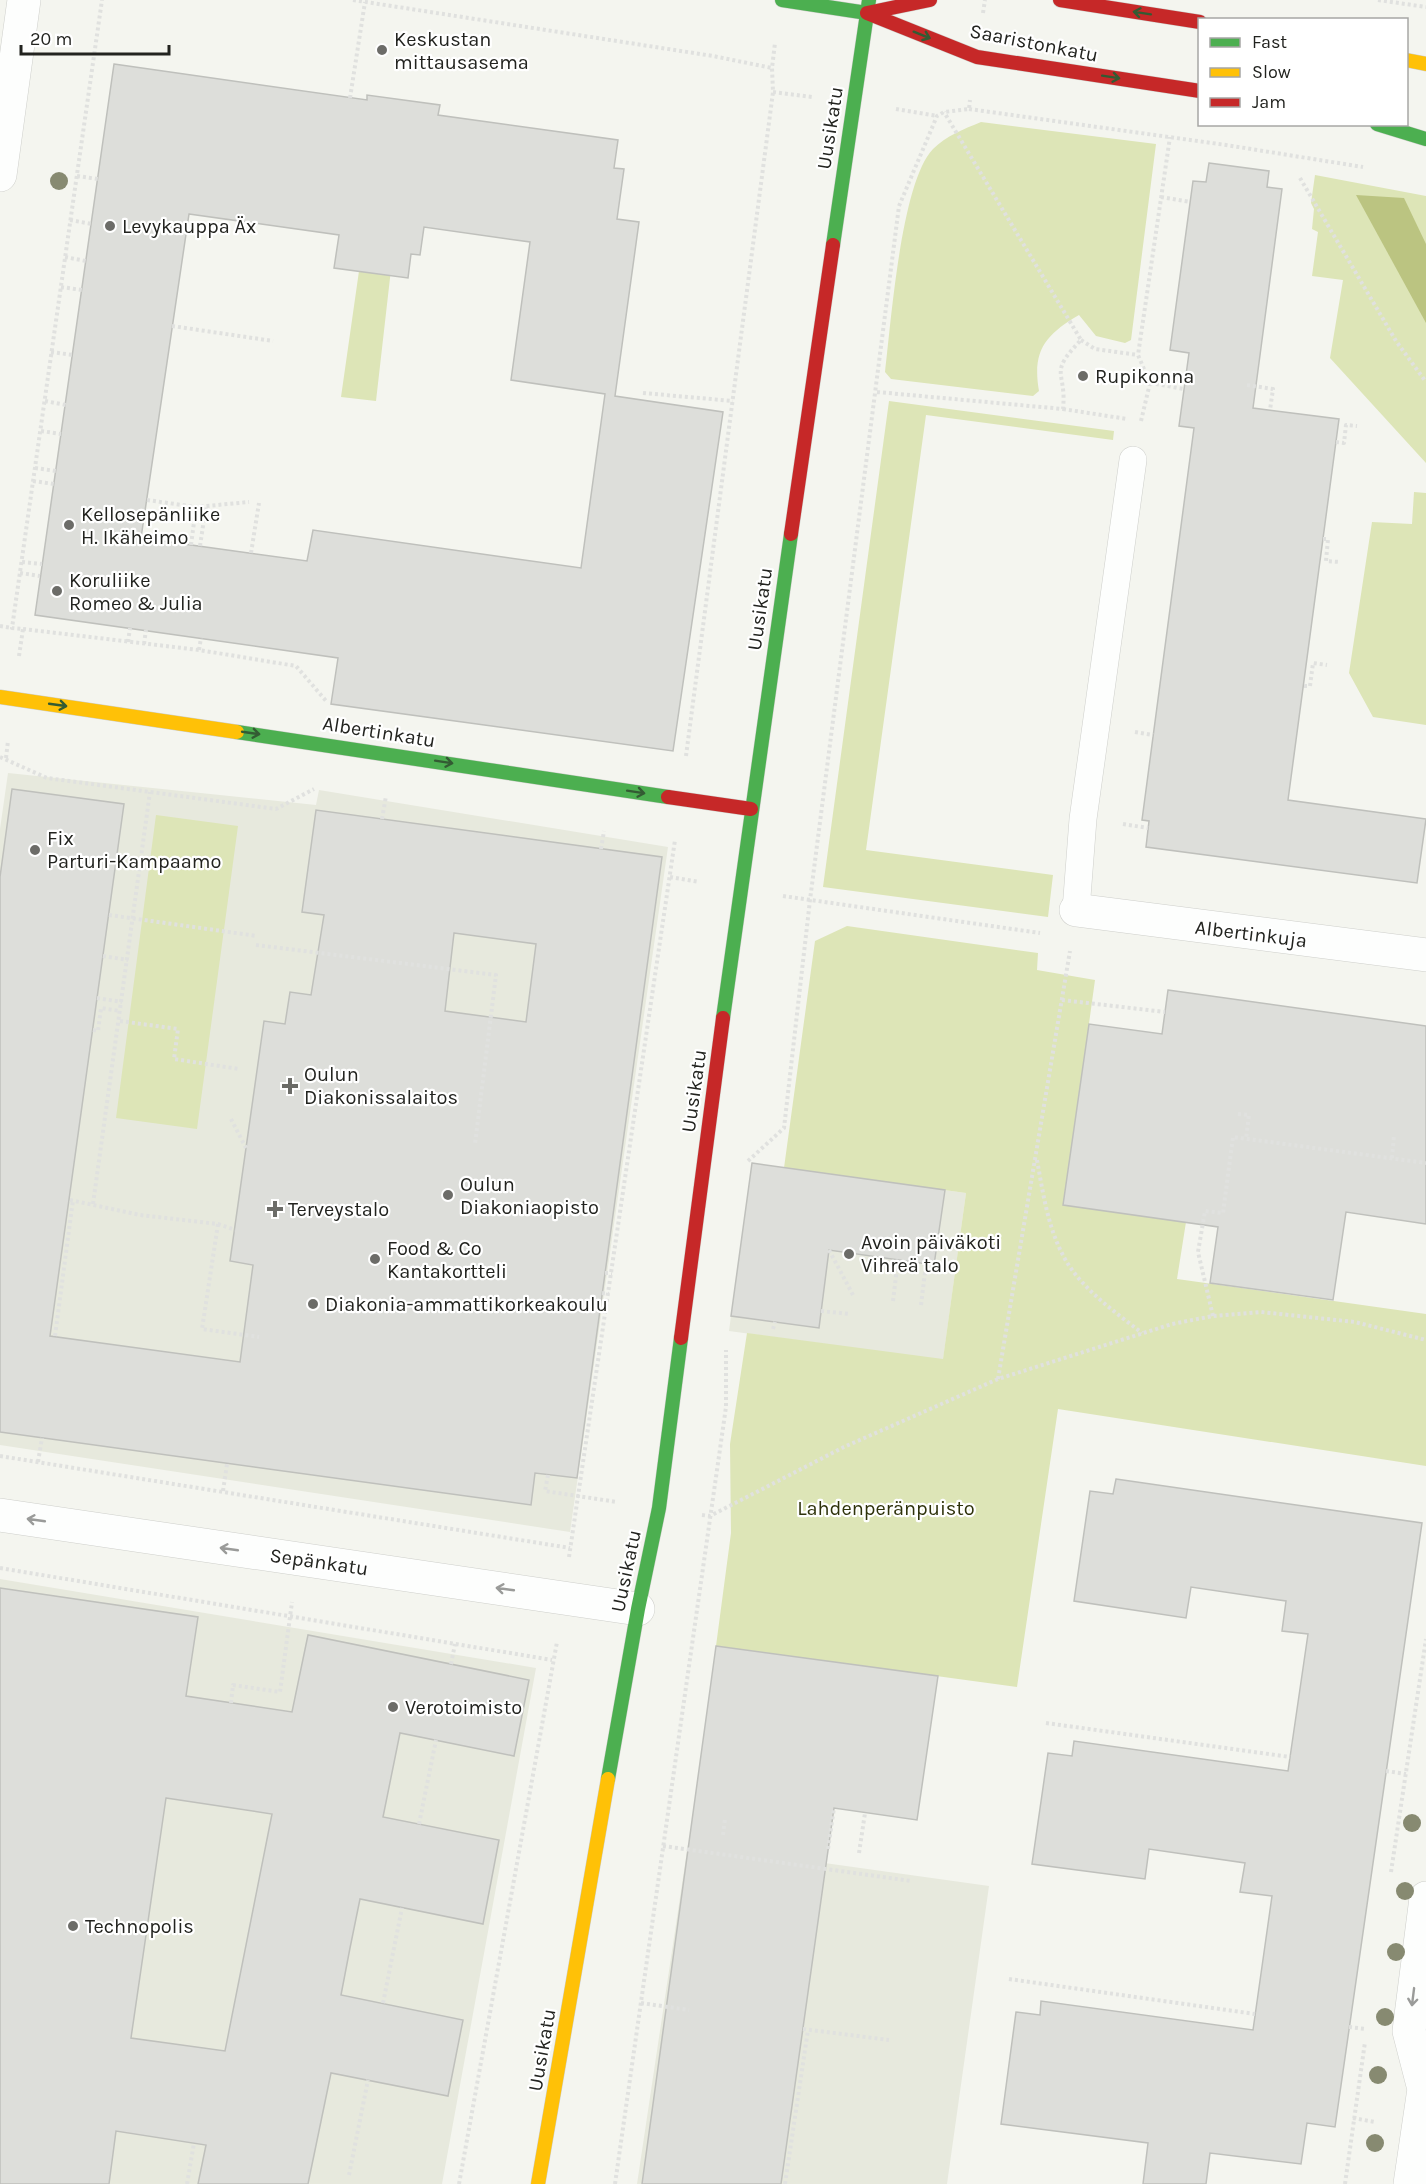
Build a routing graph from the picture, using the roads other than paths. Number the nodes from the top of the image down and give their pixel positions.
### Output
1 (24, 0) edge
2 (782, 0) edge
3 (930, 0) edge
4 (1060, 0) edge
5 (868, 7) edge
6 (1198, 22) edge
7 (1408, 60) edge
8 (1426, 64) edge
9 (1198, 91) edge
10 (1384, 126) edge
11 (1426, 139) edge
12 (0, 175) edge
13 (1134, 460) dead end
14 (6, 697) edge
15 (751, 809) junction
16 (1074, 924) joint
17 (1426, 956) edge
18 (0, 1515) edge
19 (638, 1609) junction
20 (1426, 1898) edge
21 (1425, 2089) edge
22 (538, 2184) edge
23 (1410, 2184) edge

1 - 12 street
2 - 5 main road, Saaristonkatu
3 - 5 main road, Saaristonkatu
6 -> 4 main road
5 -> 9 main road, Saaristonkatu
5 - 15 main road, Uusikatu
7 - 8 main road
10 - 11 main road
13 - 16 lane
14 -> 15 main road, Albertinkatu
15 - 19 main road, Uusikatu
16 - 17 street, Albertinkuja
19 -> 18 street, Sepänkatu
19 - 22 main road, Uusikatu
20 -> 21 street
21 - 23 street

